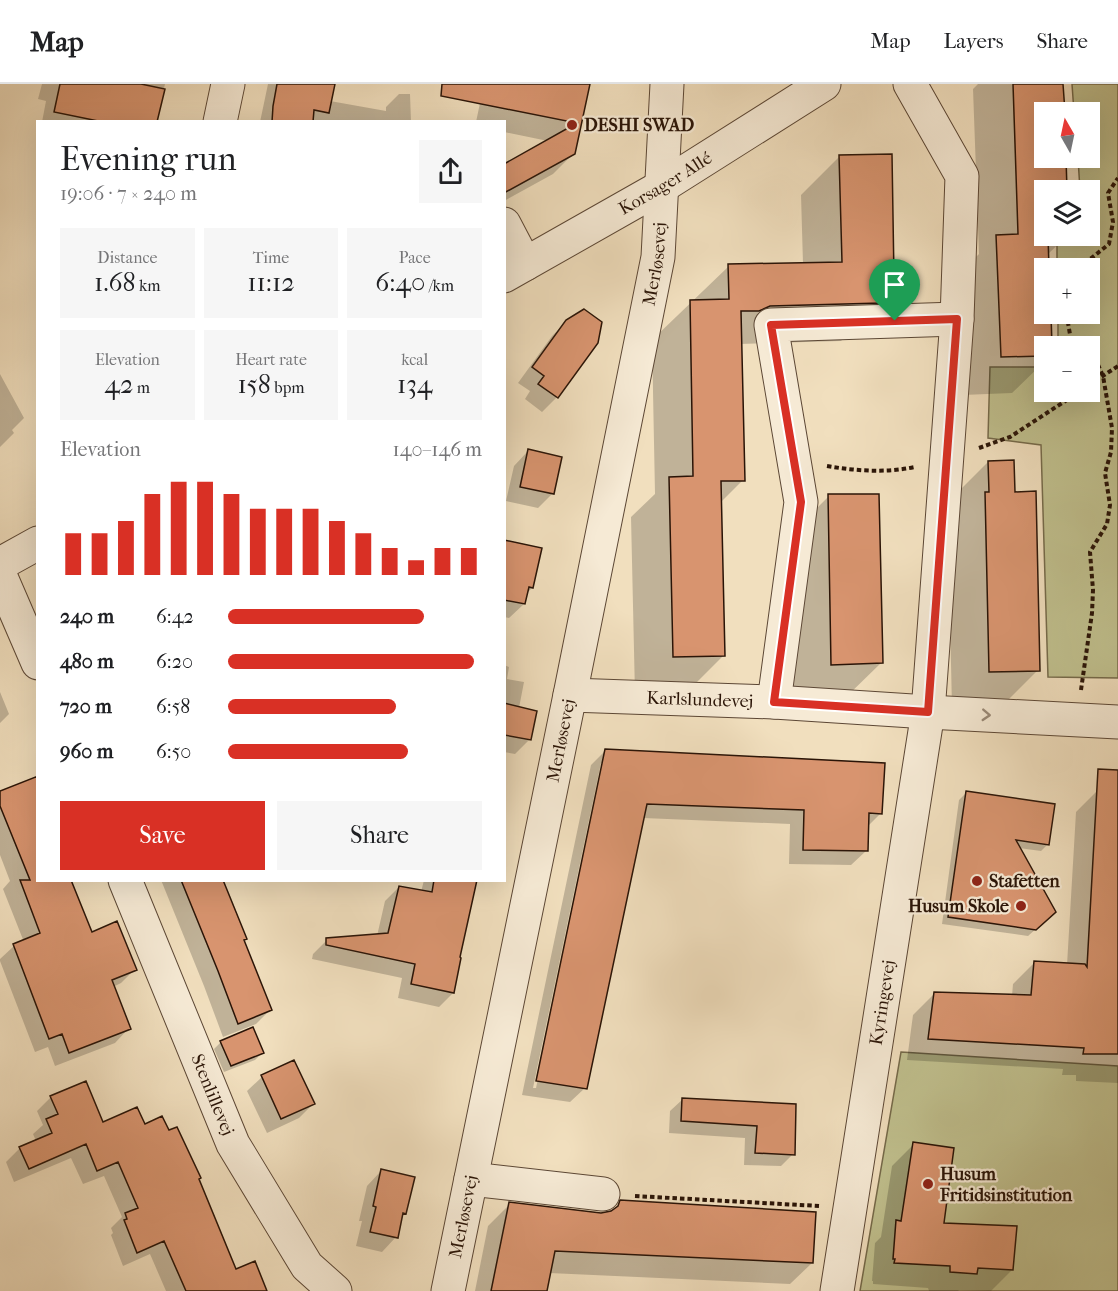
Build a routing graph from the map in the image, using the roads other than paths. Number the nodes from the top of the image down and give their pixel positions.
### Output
1 (228, 84) edge
2 (667, 84) edge
3 (824, 84) edge
4 (910, 84) edge
5 (220, 120) edge
6 (661, 187) junction
7 (506, 233) edge
8 (514, 270) edge
9 (957, 319) junction
10 (36, 544) edge
11 (0, 564) edge
12 (0, 575) edge
13 (36, 658) edge
14 (570, 695) junction
15 (774, 702) junction
16 (928, 712) junction
17 (1118, 722) edge
18 (126, 882) edge
19 (471, 1179) junction
20 (603, 1194) road end
21 (335, 1291) edge
22 (448, 1291) edge
23 (837, 1291) edge

1 - 5 street
2 - 6 street, Merløsevej
3 - 6 street, Korsager Allé
4 - 9 street, Kyringevej
6 - 8 street, Korsager Allé
6 - 14 street, Merløsevej
7 - 8 street
9 - 15 street
9 - 16 street, Kyringevej
10 - 11 street
12 - 13 street
14 - 15 street, Karlslundevej
14 - 19 street, Merløsevej
15 - 16 street, Karlslundevej
16 -> 17 street, Karlslundevej
16 - 23 street, Kyringevej
18 - 21 street, Stenlillevej
19 - 20 street
19 - 22 street, Merløsevej

